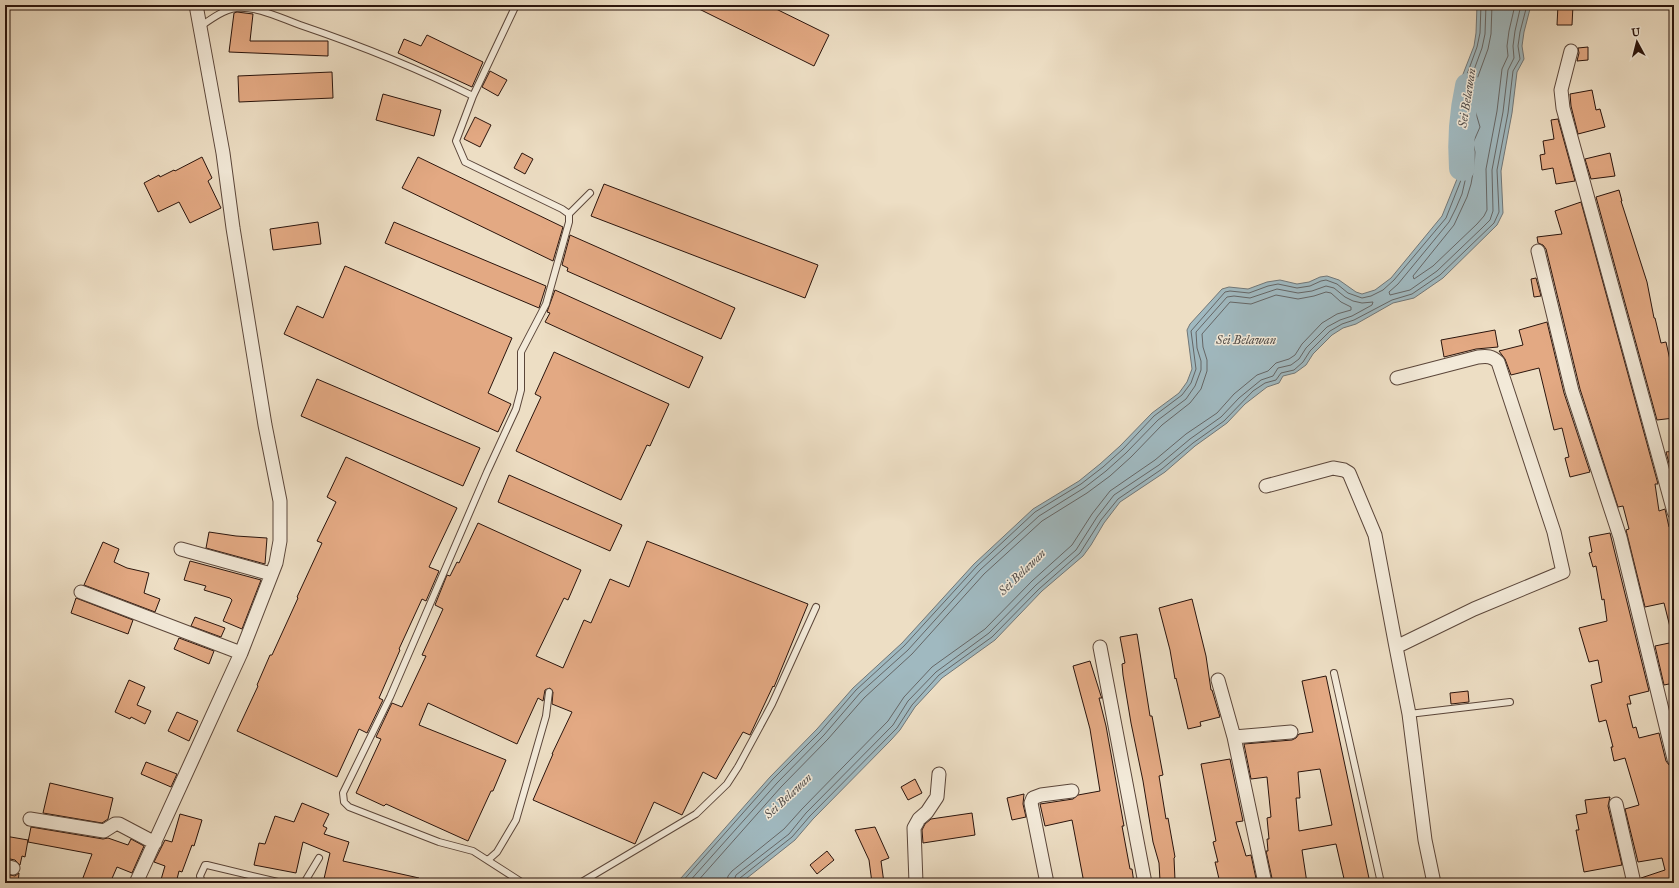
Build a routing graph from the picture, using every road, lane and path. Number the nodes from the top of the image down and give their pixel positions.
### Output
1 (196, 5) edge
2 (516, 5) edge
3 (201, 26) junction
4 (1571, 51) dead end
5 (473, 96) junction
6 (590, 193) dead end
7 (569, 214) junction
8 (1538, 252) dead end
9 (1397, 378) dead end
10 (1266, 486) dead end
11 (1674, 512) edge
12 (181, 549) dead end
13 (271, 574) junction
14 (81, 592) dead end
15 (816, 607) dead end
16 (1100, 647) dead end
17 (1396, 647) junction
18 (241, 652) junction
19 (1334, 673) dead end
20 (1218, 680) dead end
21 (549, 692) dead end
22 (1510, 702) dead end
23 (1409, 714) junction
24 (1291, 732) dead end
25 (1234, 737) junction
26 (1674, 759) edge
27 (939, 774) dead end
28 (1072, 791) dead end
29 (1616, 804) dead end
30 (30, 819) dead end
31 (155, 843) junction
32 (319, 858) dead end
33 (488, 860) junction
34 (263, 880) edge
35 (136, 883) edge
36 (202, 883) edge
37 (282, 883) edge
38 (304, 883) edge
39 (523, 883) edge
40 (580, 883) edge
41 (916, 883) edge
42 (1047, 883) edge
43 (1145, 883) edge
44 (1265, 883) edge
45 (1381, 883) edge
46 (1434, 883) edge
47 (1634, 883) edge

1 - 3 street
2 - 5 lane
3 - 5 lane
3 - 13 street
4 - 11 street
5 - 7 lane
6 - 7 lane
7 - 33 lane
8 - 26 street
9 - 17 street
10 - 17 street
12 - 13 street
13 - 18 street
14 - 18 street
15 - 40 lane
16 - 43 street
17 - 23 street
18 - 31 street
19 - 45 lane
20 - 25 street
21 - 33 lane
22 - 23 lane
23 - 46 street
24 - 25 street
25 - 44 street
27 - 41 street
28 - 42 street
29 - 47 street
30 - 31 street
31 - 35 street
32 - 38 lane
33 - 39 lane
34 - 36 lane
34 - 37 lane

